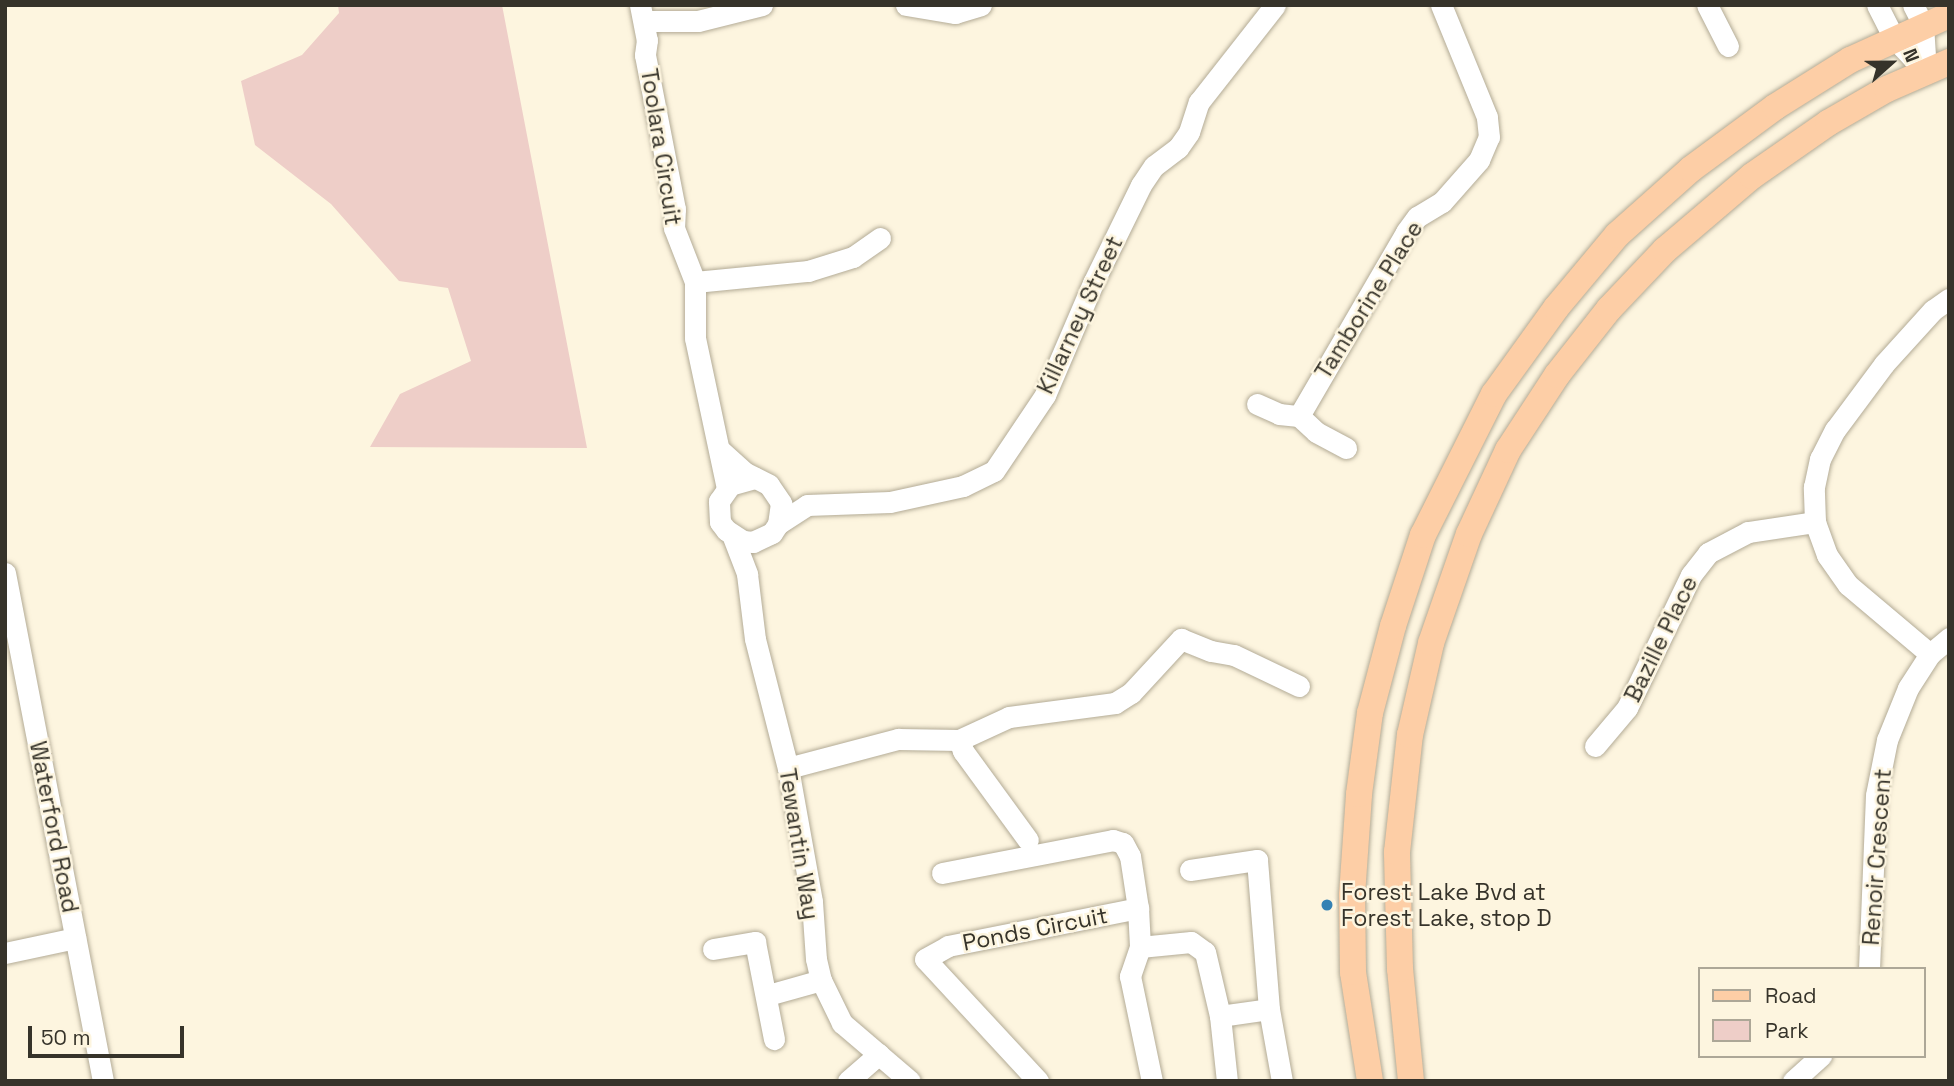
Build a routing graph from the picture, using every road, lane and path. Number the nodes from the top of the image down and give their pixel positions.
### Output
1 (762, 5) edge
2 (906, 5) edge
3 (981, 5) edge
4 (1275, 5) edge
5 (1441, 5) edge
6 (1707, 5) edge
7 (1877, 5) edge
8 (642, 13) edge
9 (1918, 15) edge
10 (1949, 15) edge
11 (1894, 38) junction
12 (1728, 46) dead end
13 (1937, 67) edge
14 (880, 238) dead end
15 (695, 282) junction
16 (1949, 299) edge
17 (1257, 404) dead end
18 (1299, 416) junction
19 (1346, 448) dead end
20 (721, 451) junction
21 (754, 478) junction
22 (727, 488) junction
23 (776, 493) junction
24 (807, 505) junction
25 (1815, 522) junction
26 (771, 531) junction
27 (733, 537) junction
28 (5, 573) edge
29 (747, 575) junction
30 (1949, 638) edge
31 (1930, 654) junction
32 (1299, 686) dead end
33 (960, 740) junction
34 (1595, 746) dead end
35 (788, 768) junction
36 (1028, 840) dead end
37 (1190, 870) dead end
38 (942, 873) dead end
39 (1138, 908) junction
40 (75, 938) junction
41 (1140, 947) junction
42 (713, 949) dead end
43 (5, 953) edge
44 (1869, 967) edge
45 (821, 981) junction
46 (768, 995) junction
47 (1269, 1009) junction
48 (1220, 1016) junction
49 (774, 1039) dead end
50 (879, 1054) junction
51 (1819, 1058) edge
52 (103, 1081) edge
53 (848, 1081) edge
54 (910, 1081) edge
55 (1038, 1081) edge
56 (1152, 1081) edge
57 (1227, 1081) edge
58 (1282, 1081) edge
59 (1370, 1081) edge
60 (1411, 1081) edge
61 (1793, 1081) edge

1 - 8 street
2 - 3 street
4 - 24 street, Killarney Street
5 - 18 street, Tamborine Place
6 - 12 street
7 - 11 street
8 - 15 street, Toolara Circuit
9 - 10 main road
9 - 11 main road
9 - 13 street
11 - 13 street
11 - 59 main road
13 - 60 main road
14 - 15 street
15 - 20 street, Toolara Circuit
16 - 25 street
17 - 18 street
18 - 19 street
20 - 21 street
20 - 22 street, Toolara Circuit
21 - 22 street
21 - 23 street
22 - 27 street
23 - 24 street, Killarney Street
23 - 26 street
24 - 26 street
25 - 31 street
25 - 34 street, Bazille Place
26 - 27 street
26 - 29 street
27 - 29 street, Tewantin Way
28 - 40 street, Waterford Road
29 - 35 street, Tewantin Way
30 - 31 street, Renoir Crescent
31 - 44 street, Renoir Crescent
32 - 33 street
33 - 35 street
33 - 36 street
35 - 45 street, Tewantin Way
37 - 47 street
38 - 39 street
39 - 41 street, Ponds Circuit
39 - 55 street, Ponds Circuit
40 - 43 street
40 - 52 street, Waterford Road
41 - 48 street
41 - 56 street, Ponds Circuit
42 - 46 street
45 - 46 street
45 - 50 street, Tewantin Way
46 - 49 street
47 - 48 street
47 - 58 street
48 - 57 street
50 - 53 street
50 - 54 street, Tewantin Way
51 - 61 street

